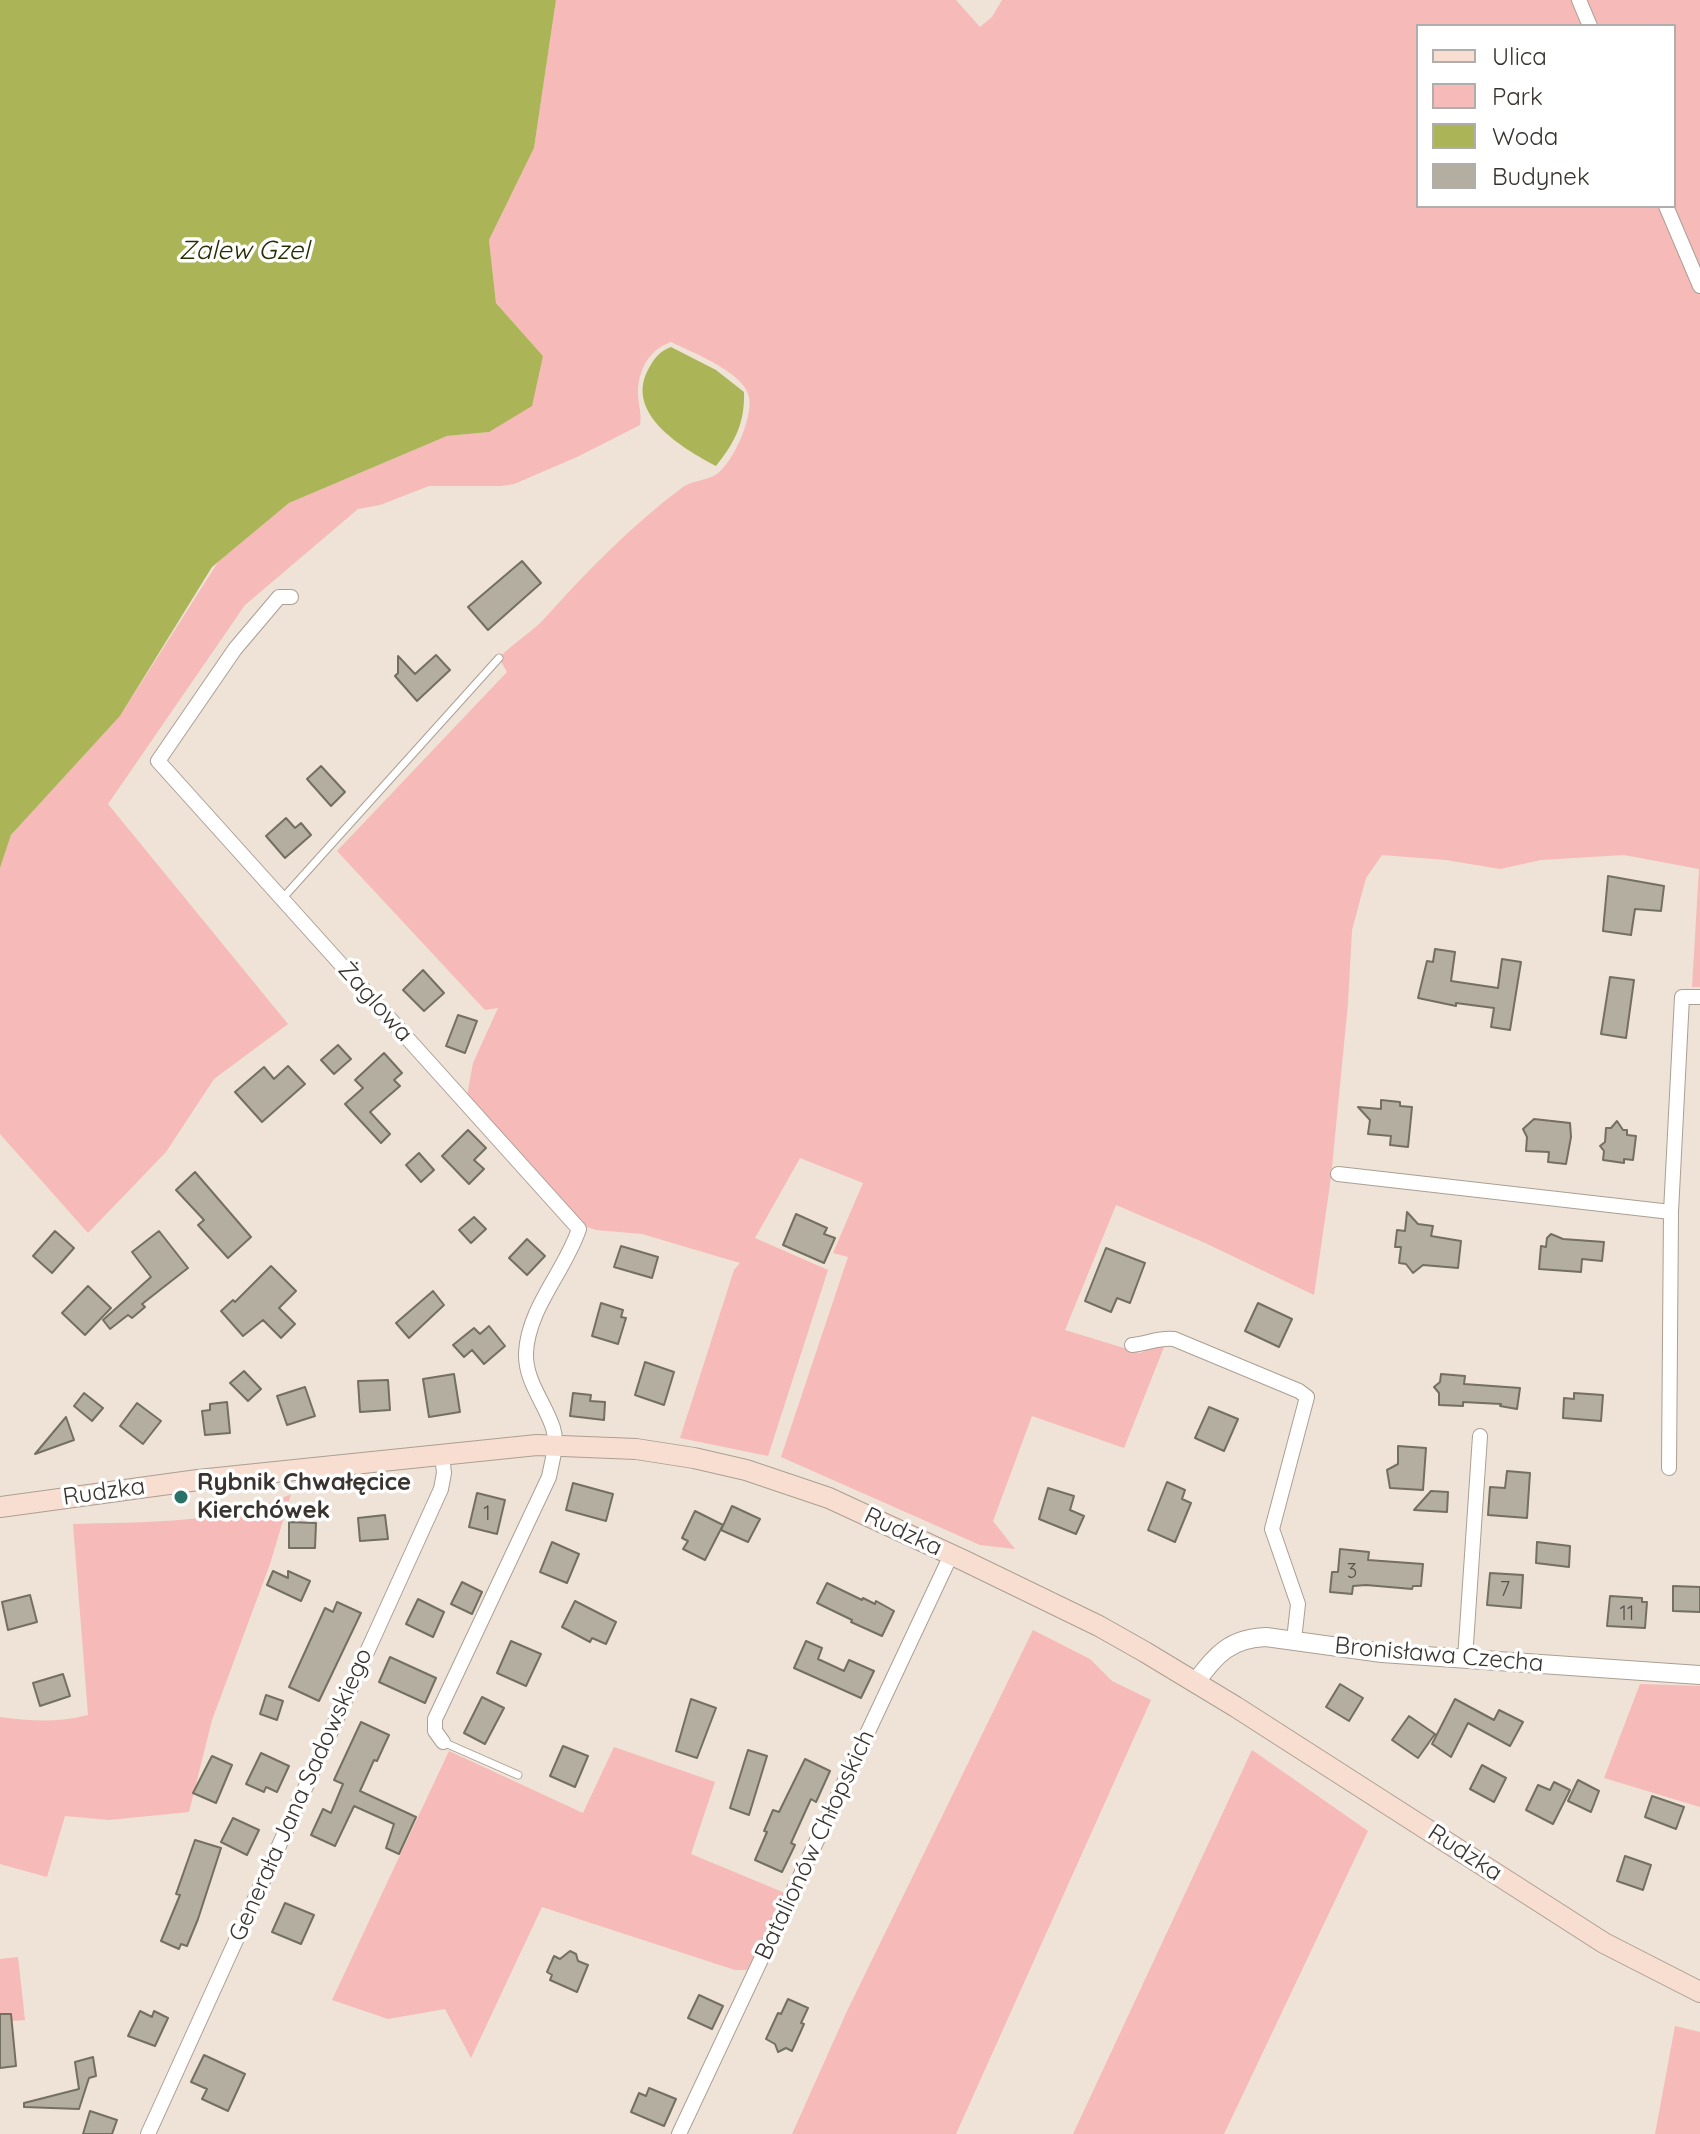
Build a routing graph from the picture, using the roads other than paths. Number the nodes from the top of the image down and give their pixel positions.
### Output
1 (1579, 0) edge
2 (1589, 24) edge
3 (1667, 208) edge
4 (1700, 286) edge
5 (291, 597) dead end
6 (499, 658) dead end
7 (282, 899) junction
8 (1700, 997) edge
9 (1338, 1174) dead end
10 (1671, 1212) junction
11 (1132, 1345) dead end
12 (1480, 1436) dead end
13 (555, 1445) junction
14 (442, 1454) junction
15 (1669, 1468) dead end
16 (0, 1507) edge
17 (951, 1555) junction
18 (1294, 1640) junction
19 (1465, 1659) junction
20 (1700, 1675) edge
21 (1196, 1682) junction
22 (443, 1742) joint
23 (518, 1775) dead end
24 (1700, 1992) edge
25 (148, 2134) edge
26 (679, 2134) edge

1 - 2 street
3 - 4 street
5 - 7 street, Żaglowa
6 - 7 lane
7 - 13 street, Żaglowa
8 - 10 street
9 - 10 street
10 - 15 street
11 - 18 street
12 - 19 street
13 - 14 main road, Rudzka
13 - 17 main road, Rudzka
13 - 22 street
14 - 16 main road, Rudzka
14 - 25 street, Generała Jana Sadowskiego
17 - 21 main road, Rudzka
17 - 26 street, Batalionów Chłopskich
18 - 19 street, Bronisława Czecha
18 - 21 street, Bronisława Czecha
19 - 20 street, Bronisława Czecha
21 - 24 main road, Rudzka
22 - 23 lane

